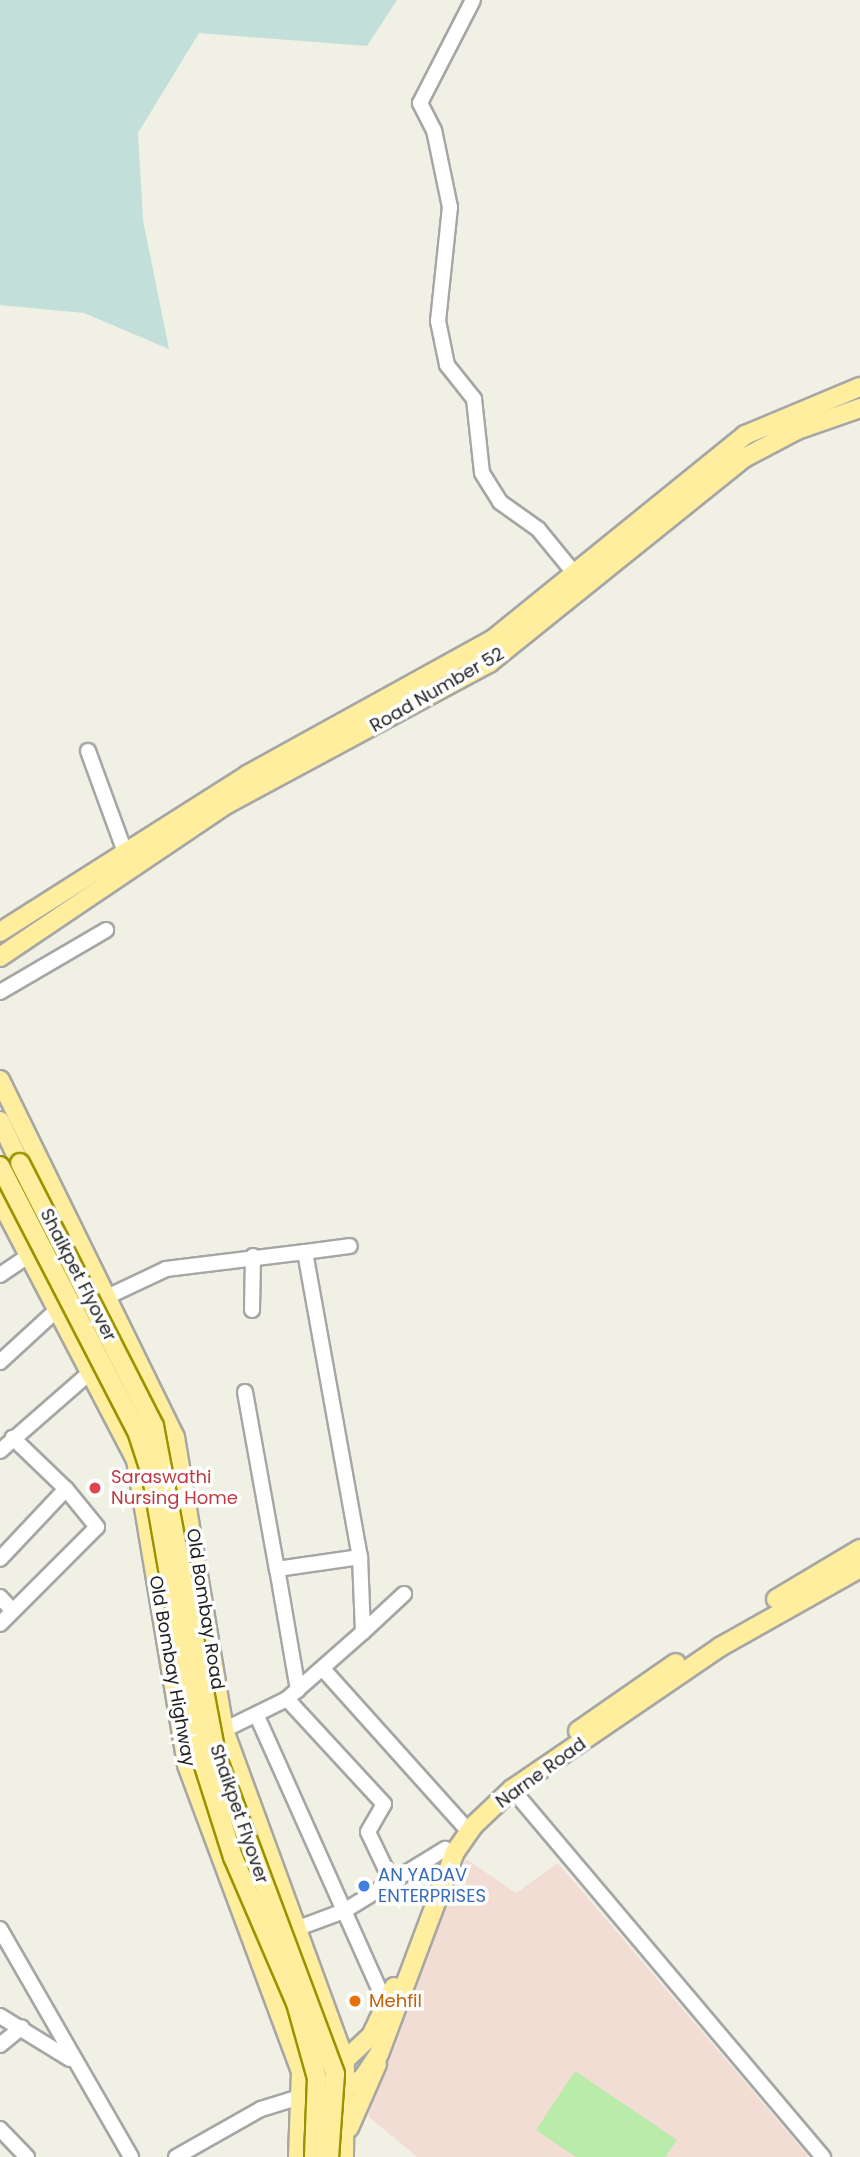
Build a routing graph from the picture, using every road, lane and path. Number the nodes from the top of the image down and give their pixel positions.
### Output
1 (473, 0) edge
2 (860, 387) edge
3 (860, 408) edge
4 (575, 573) junction
5 (88, 751) dead end
6 (125, 852) junction
7 (106, 930) dead end
8 (0, 932) edge
9 (0, 957) edge
10 (0, 992) edge
11 (0, 1080) edge
12 (0, 1121) edge
13 (0, 1166) edge
14 (0, 1200) edge
15 (71, 1227) junction
16 (350, 1246) dead end
17 (305, 1252) junction
18 (31, 1256) junction
19 (253, 1256) junction
20 (0, 1275) edge
21 (108, 1296) junction
22 (59, 1308) junction
23 (251, 1310) dead end
24 (0, 1362) edge
25 (94, 1369) junction
26 (245, 1392) dead end
27 (13, 1438) junction
28 (0, 1451) edge
29 (66, 1489) junction
30 (860, 1549) edge
31 (360, 1556) junction
32 (0, 1559) edge
33 (860, 1568) edge
34 (277, 1569) junction
35 (404, 1594) dead end
36 (0, 1597) edge
37 (12, 1610) junction
38 (0, 1624) edge
39 (362, 1632) junction
40 (323, 1669) junction
41 (292, 1694) junction
42 (257, 1716) junction
43 (224, 1730) junction
44 (512, 1789) junction
45 (464, 1826) junction
46 (445, 1849) junction
47 (392, 1882) junction
48 (344, 1911) junction
49 (0, 1929) edge
50 (293, 1930) junction
51 (387, 2006) junction
52 (0, 2017) edge
53 (22, 2027) junction
54 (0, 2045) edge
55 (379, 2054) junction
56 (345, 2060) junction
57 (74, 2062) junction
58 (349, 2089) junction
59 (303, 2096) junction
60 (0, 2129) edge
61 (348, 2129) junction
62 (27, 2157) edge
63 (131, 2157) edge
64 (176, 2157) edge
65 (298, 2157) edge
66 (314, 2157) edge
67 (330, 2157) edge
68 (344, 2157) edge
69 (823, 2157) edge

1 - 4 street
2 - 4 main road, Road Number 52
3 - 9 main road, Road Number 52
4 - 6 main road, Road Number 52
5 - 6 street
6 - 8 main road, Road Number 52
7 - 10 street
11 - 15 main road, Old Bombay Road
12 - 67 main road, Shaikpet Flyover, bridge
13 - 66 main road, Shaikpet Flyover, bridge
14 - 18 main road, Old Bombay Highway
15 - 18 street
15 - 21 main road, Old Bombay Road
16 - 17 street
17 - 19 street
17 - 31 street
18 - 20 street
18 - 22 main road, Old Bombay Highway
19 - 21 street
19 - 23 street
21 - 43 main road, Old Bombay Road
22 - 24 street
22 - 25 main road, Old Bombay Highway
25 - 27 street
25 - 59 main road, Old Bombay Highway
26 - 34 street
27 - 28 street
27 - 29 street
29 - 32 street
29 - 37 street
30 - 45 main road, Narne Road
31 - 34 street
31 - 39 street
33 - 44 main road, Narne Road
34 - 41 street
35 - 39 street
36 - 37 street
37 - 38 street
39 - 40 street
40 - 41 street
40 - 45 street
41 - 42 street
41 - 47 street
42 - 43 street
42 - 48 street
43 - 50 main road, Old Bombay Road
44 - 55 main road, Narne Road
44 - 69 street
45 - 46 main road, Narne Road
46 - 47 street
46 - 51 main road, Narne Road
47 - 48 street
48 - 50 street
48 - 51 street
49 - 57 street
50 - 56 main road, Old Bombay Road
51 - 56 main road, Narne Road
52 - 53 street
53 - 54 street
53 - 57 street
55 - 58 main road, Narne Road
55 - 61 main road
56 - 58 main road, Old Bombay Road
57 - 63 street
58 - 59 main road
58 - 61 main road, Old Bombay Road
59 - 64 street
59 - 65 main road, Old Bombay Highway
60 - 62 street
61 - 68 main road, Old Bombay Road

